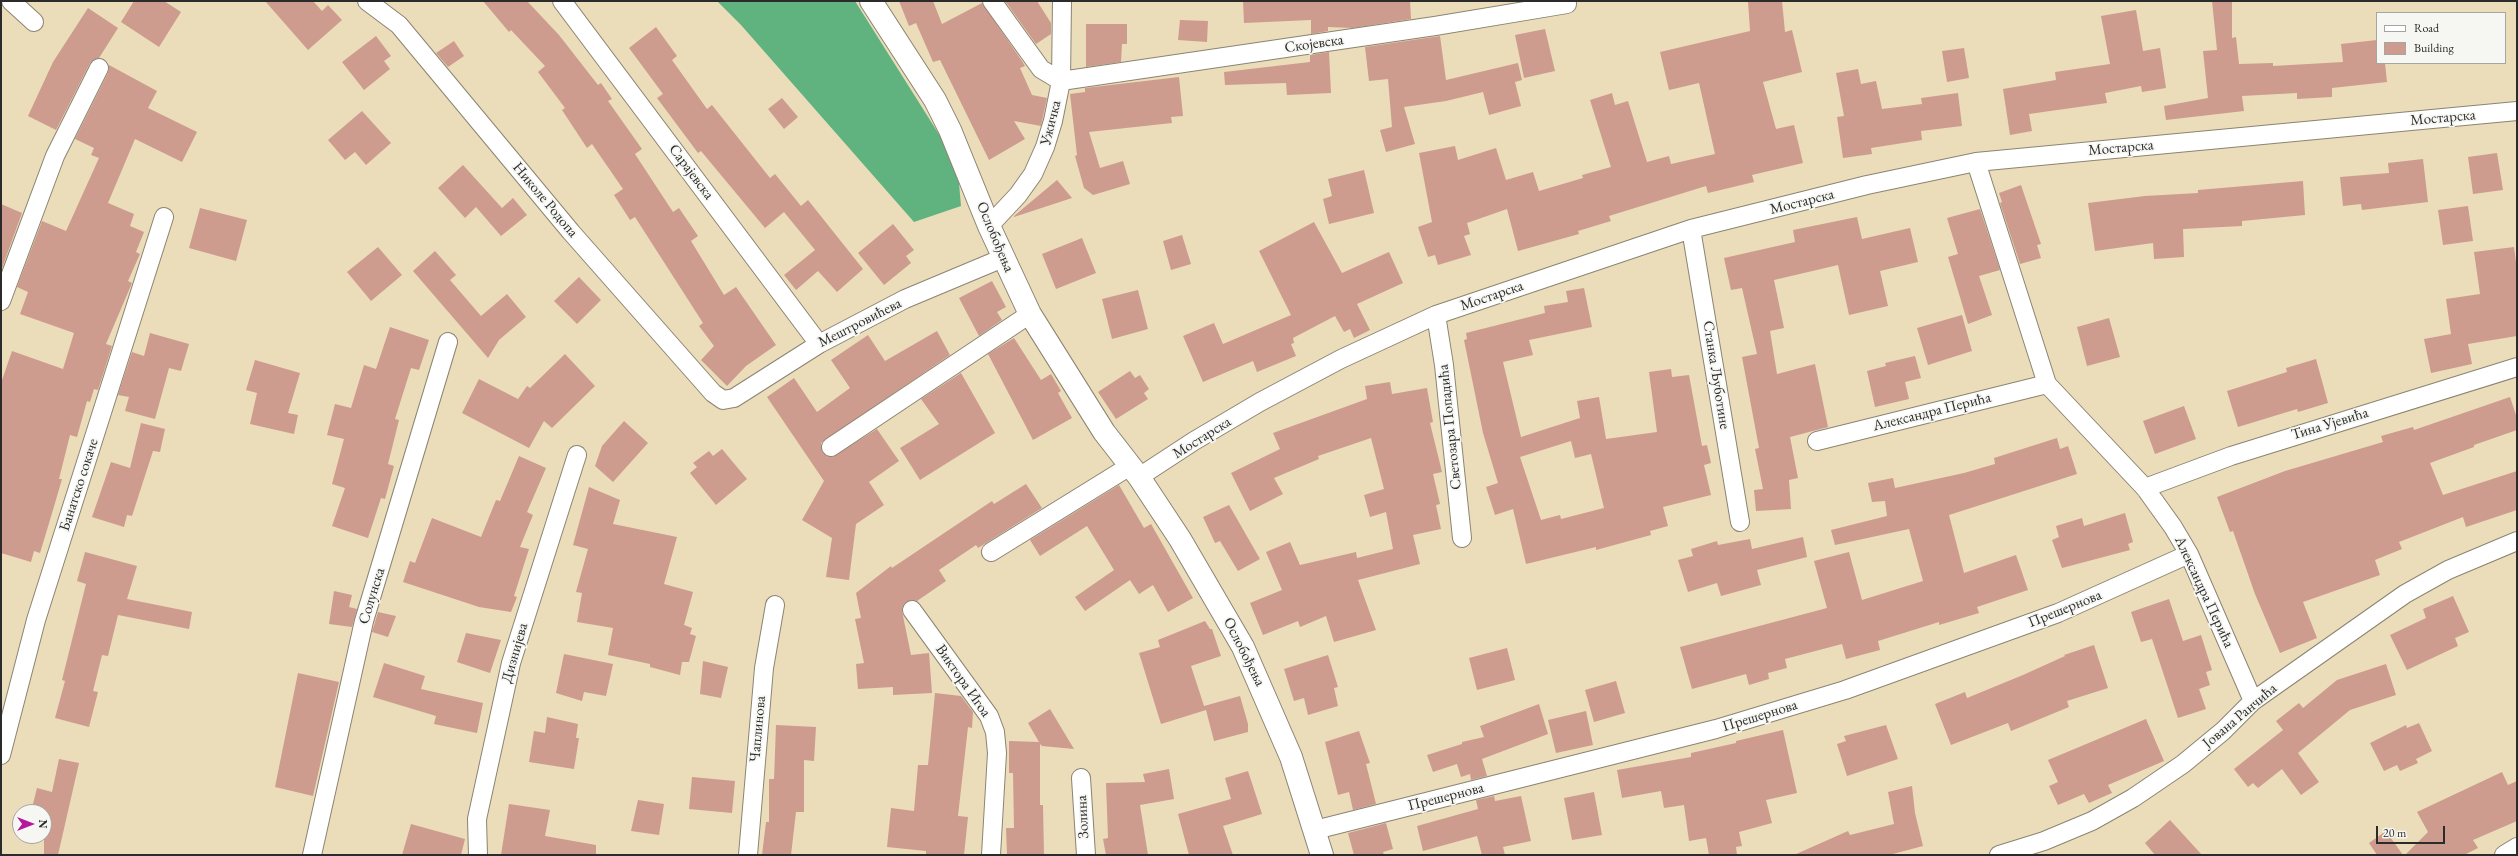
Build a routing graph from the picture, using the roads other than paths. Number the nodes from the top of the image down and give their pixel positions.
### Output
1 (11, 1) edge
2 (367, 1) edge
3 (562, 1) edge
4 (871, 1) edge
5 (992, 1) edge
6 (1062, 1) edge
7 (1567, 4) dead end
8 (34, 22) dead end
9 (99, 68) dead end
10 (1061, 81) junction
11 (2517, 111) edge
12 (1976, 162) junction
13 (164, 217) dead end
14 (989, 226) junction
15 (1691, 229) junction
16 (1003, 258) junction
17 (1, 301) edge
18 (1030, 314) junction
19 (1436, 315) junction
20 (448, 342) dead end
21 (819, 344) junction
22 (2517, 367) edge
23 (2047, 384) junction
24 (723, 400) joint
25 (1817, 441) dead end
26 (831, 447) dead end
27 (577, 455) dead end
28 (1135, 472) junction
29 (2146, 488) junction
30 (1740, 522) dead end
31 (1462, 538) dead end
32 (2517, 541) edge
33 (991, 552) dead end
34 (2189, 554) junction
35 (776, 605) dead end
36 (912, 610) dead end
37 (2253, 701) junction
38 (1, 755) edge
39 (1081, 778) dead end
40 (1315, 830) junction
41 (2517, 847) edge
42 (312, 855) edge
43 (478, 855) edge
44 (748, 855) edge
45 (991, 855) edge
46 (1086, 855) edge
47 (1322, 855) edge
48 (1999, 855) edge
49 (2504, 855) edge

1 - 8 street
2 - 24 street, Николе Родопа
3 - 21 street, Сарајевска
4 - 14 street, Ослобођења
5 - 10 street
6 - 10 street, Ужичка
7 - 10 street, Скојевска
9 - 17 street
10 - 14 street, Ужичка
11 - 12 street, Мостарска
12 - 15 street, Мостарска
12 - 23 street, Александра Перића
13 - 38 street, Банатско сокаче
14 - 16 street, Ослобођења
15 - 19 street, Мостарска
15 - 30 street, Станка Љуботине
16 - 18 street, Ослобођења
16 - 21 street, Мештровићева
18 - 26 street
18 - 28 street, Ослобођења
19 - 28 street, Мостарска
19 - 31 street, Светозара Попадића
20 - 42 street, Солунска
21 - 24 street, Мештровићева
22 - 29 street, Тина Ујевића
23 - 25 street, Александра Перића
23 - 29 street, Александра Перића
27 - 43 street, Дизнијева
28 - 33 street
28 - 40 street, Ослобођења
29 - 34 street, Александра Перића
32 - 37 street, Јована Ранчића
34 - 37 street, Александра Перића
34 - 40 street, Прешернова
35 - 44 street, Чаплинова
36 - 45 street, Виктора Игоа
37 - 48 street, Јована Ранчића
39 - 46 street, Золина
40 - 47 street, Ослобођења
41 - 49 street

